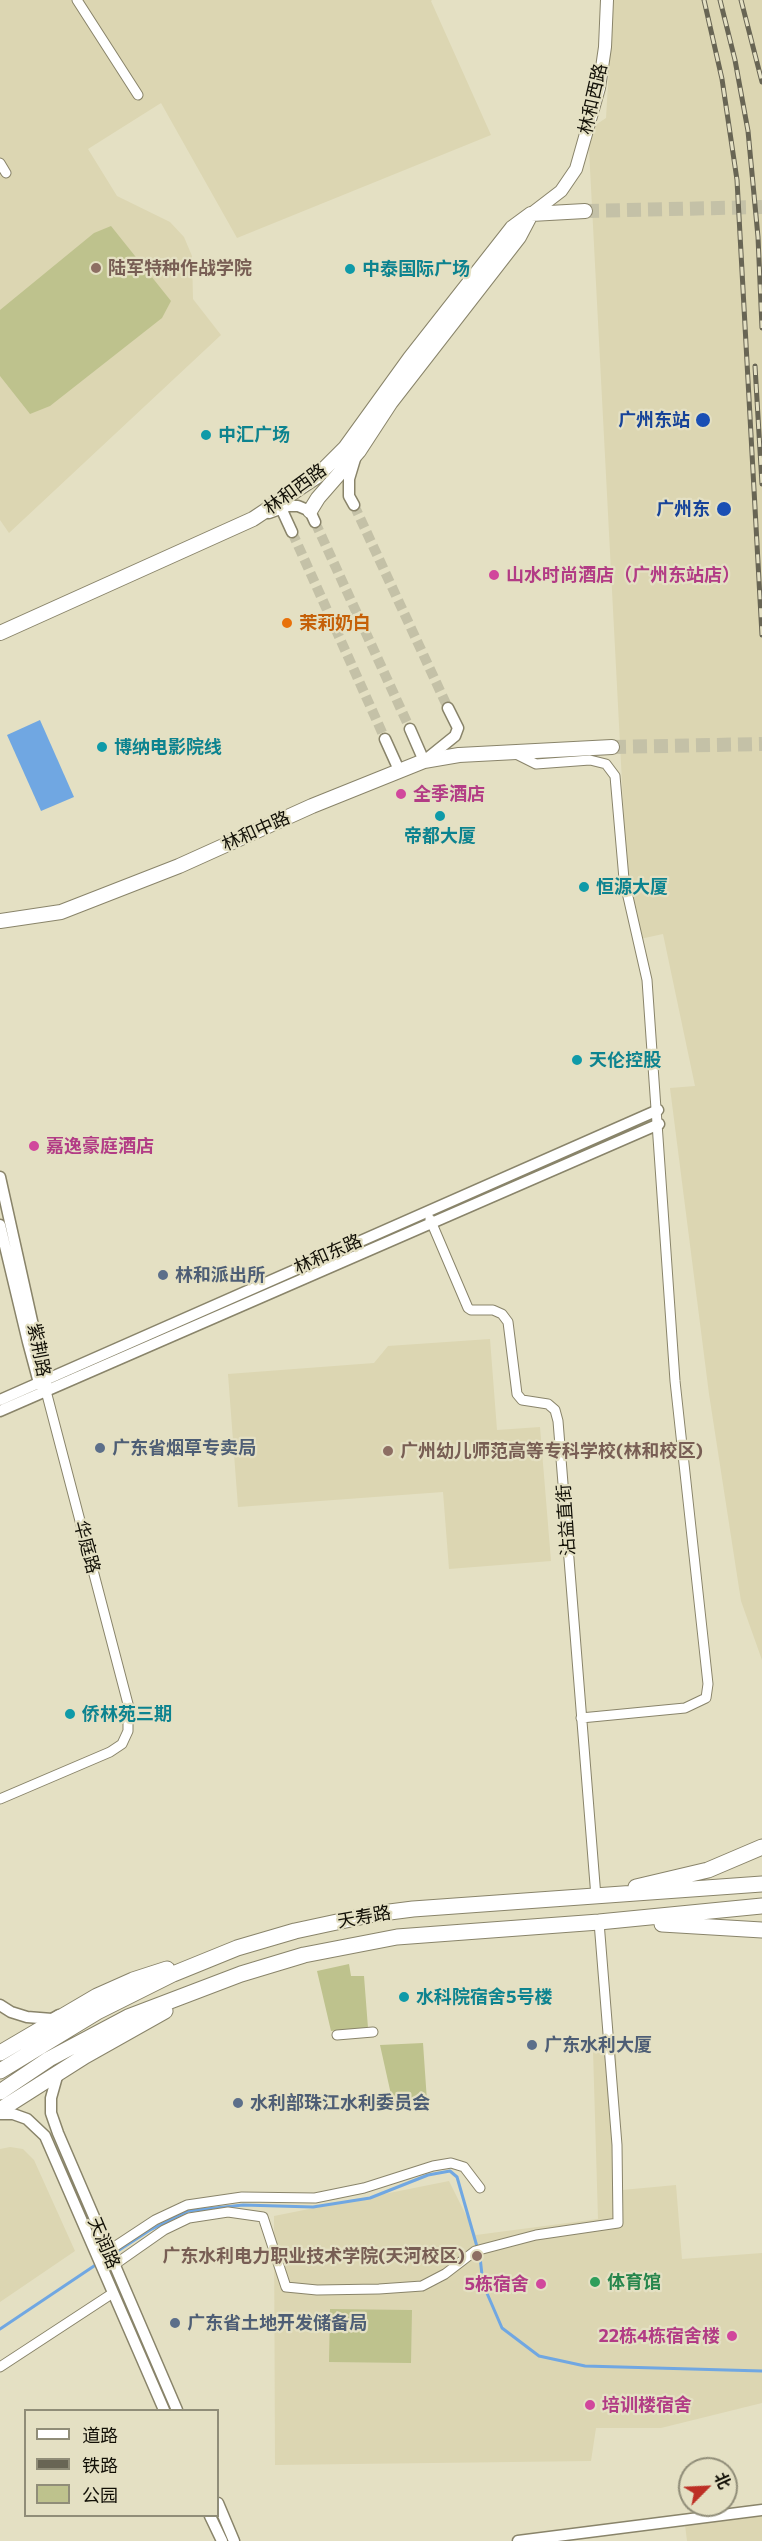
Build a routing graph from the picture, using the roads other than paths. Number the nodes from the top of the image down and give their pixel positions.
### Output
1 (77, 0) edge
2 (607, 0) edge
3 (138, 95) dead end
4 (0, 163) edge
5 (6, 173) dead end
6 (585, 211) tunnel mouth
7 (531, 214) junction
8 (359, 451) junction
9 (333, 481) junction
10 (304, 486) junction
11 (281, 508) junction
12 (313, 517) joint
13 (253, 519) junction
14 (292, 531) tunnel mouth
15 (0, 633) edge
16 (448, 708) tunnel mouth
17 (410, 729) tunnel mouth
18 (385, 739) tunnel mouth
19 (612, 747) tunnel mouth
20 (514, 753) junction
21 (424, 761) junction
22 (399, 771) junction
23 (0, 921) edge
24 (658, 1110) junction
25 (659, 1124) junction
26 (0, 1177) edge
27 (426, 1211) junction
28 (431, 1222) junction
29 (0, 1225) edge
30 (44, 1384) junction
31 (0, 1400) edge
32 (0, 1411) edge
33 (581, 1718) junction
34 (0, 1799) edge
35 (762, 1847) edge
36 (762, 1884) edge
37 (596, 1897) junction
38 (461, 1906) junction
39 (762, 1906) edge
40 (599, 1922) junction
41 (762, 1930) edge
42 (463, 1932) junction
43 (199, 1962) junction
44 (202, 1989) junction
45 (0, 2005) edge
46 (75, 2007) junction
47 (373, 2032) dead end
48 (337, 2035) dead end
49 (0, 2053) edge
50 (0, 2072) edge
51 (58, 2073) junction
52 (0, 2092) edge
53 (0, 2112) edge
54 (480, 2188) dead end
55 (111, 2259) junction
56 (113, 2293) junction
57 (0, 2367) edge
58 (164, 2409) edge
59 (177, 2409) edge
60 (219, 2505) edge
61 (762, 2510) edge
62 (210, 2517) edge
63 (222, 2541) edge
64 (234, 2541) edge
65 (518, 2541) edge

1 - 3 street
2 - 7 main road, 林和西路
4 - 5 street
6 - 7 main road
7 - 8 main road, 林和西路
7 - 10 main road, 林和西路
8 - 9 main road, 林和西路
8 - 9 street
9 - 10 street
9 - 12 main road, 林和西路
10 - 13 main road, 林和西路
11 - 12 street
11 - 13 street
11 - 14 street
13 - 15 main road, 林和西路
16 - 21 street
17 - 21 street
18 - 22 street
19 - 20 main road, 林和中路
20 - 21 main road, 林和中路
20 - 24 street
21 - 22 main road, 林和中路
22 - 23 main road, 林和中路
24 - 25 street
24 - 27 street, 林和东路
25 - 28 street, 林和东路
25 - 33 street
26 - 30 street, 紫荆路
27 - 28 street, 沾益直街
27 - 30 street, 林和东路
28 - 30 street, 林和东路
28 - 33 street, 沾益直街
29 - 30 street, 紫荆路
30 - 31 street, 林和东路
30 - 32 street, 林和东路
30 - 34 street, 华庭路
33 - 37 street, 沾益直街
35 - 37 highway
36 - 37 highway, 天寿路
37 - 38 highway, 天寿路
38 - 42 highway
38 - 43 highway, 天寿路
39 - 40 highway, 天寿路
40 - 41 highway
40 - 42 highway, 天寿路
40 - 55 street
42 - 44 highway, 天寿路
43 - 46 highway
43 - 50 highway, 天寿路
44 - 51 highway
44 - 52 highway, 天寿路
45 - 46 street
46 - 49 highway
47 - 48 street
51 - 53 highway
51 - 55 street, 天润路
53 - 56 street, 天润路
54 - 55 street
55 - 59 street, 天润路
56 - 57 street
56 - 58 street, 天润路
60 - 64 street
61 - 65 street
62 - 63 street

